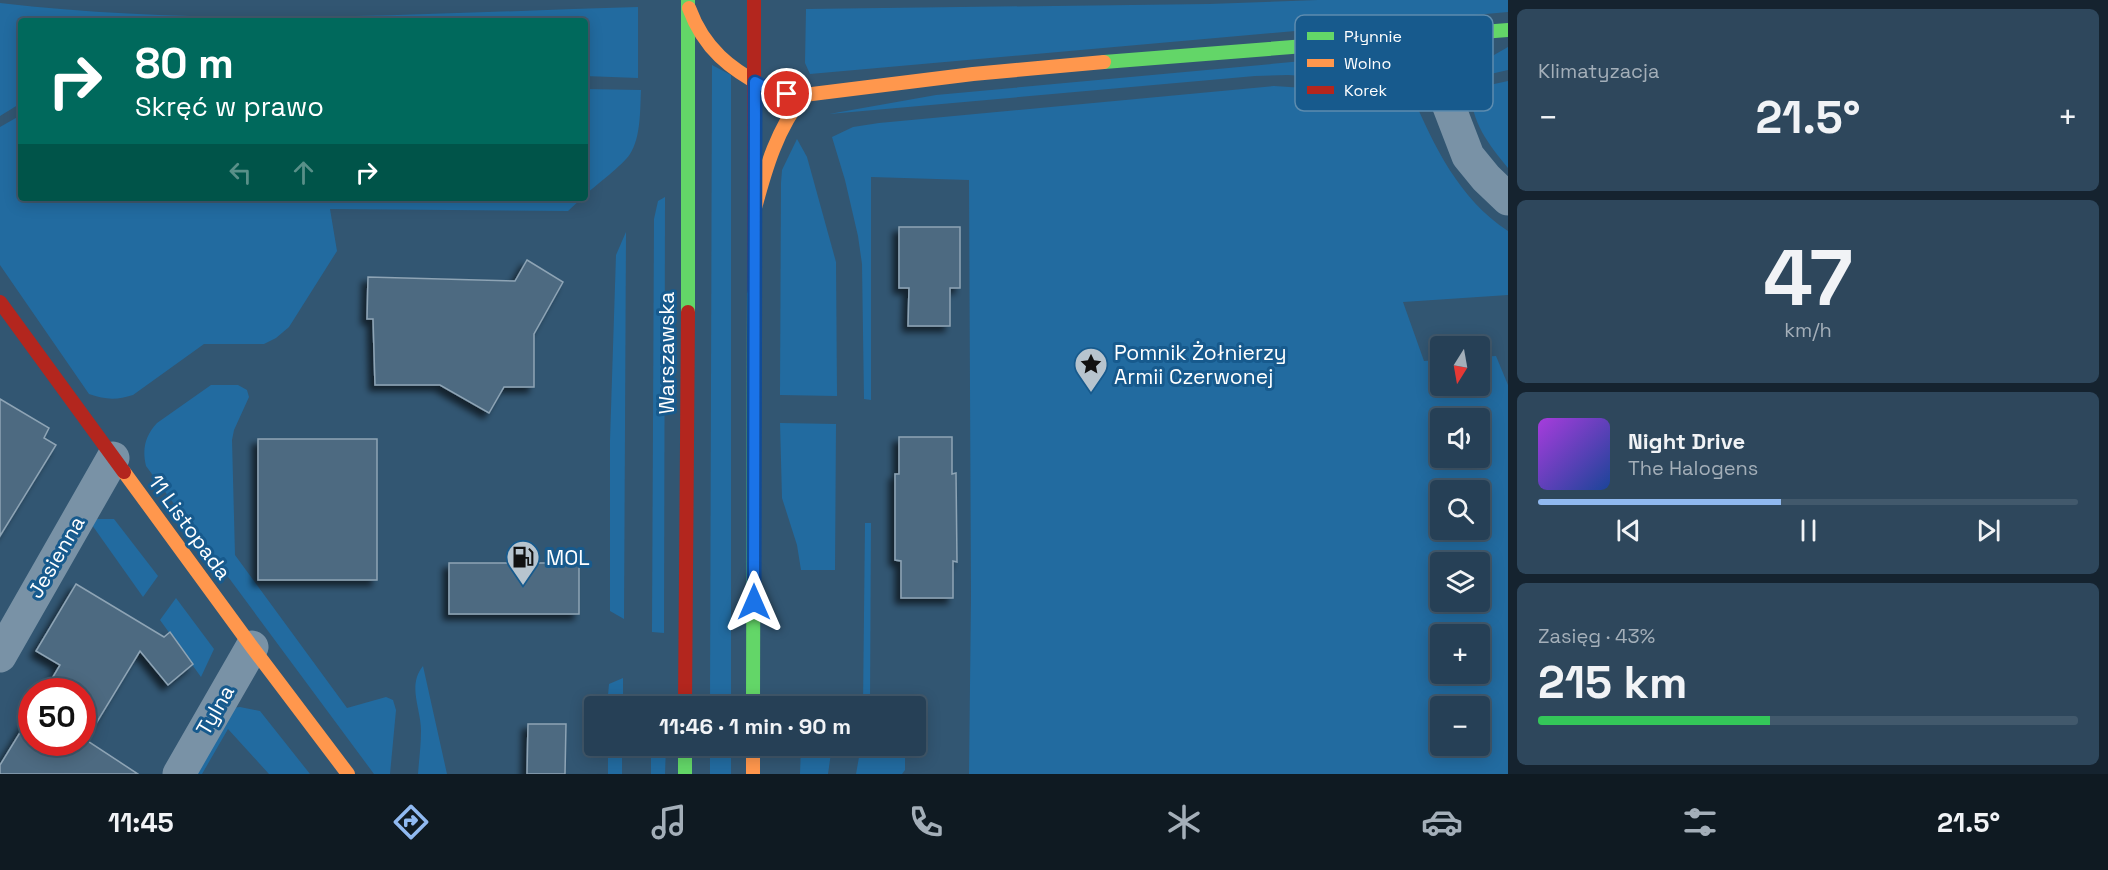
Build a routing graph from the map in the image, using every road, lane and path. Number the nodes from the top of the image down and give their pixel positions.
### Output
1 (754, 0) edge
2 (688, 3) edge
3 (1508, 30) edge
4 (1493, 31) edge
5 (1295, 47) edge
6 (755, 82) junction
7 (804, 95) junction
8 (1451, 111) edge
9 (1508, 199) edge
10 (755, 208) junction
11 (0, 303) edge
12 (112, 458) junction
13 (252, 647) junction
14 (0, 656) edge
15 (685, 696) edge
16 (753, 696) edge
17 (685, 756) edge
18 (753, 756) edge
19 (179, 774) edge
20 (348, 774) edge
21 (685, 774) edge
22 (753, 774) edge

1 - 6 main road
2 - 6 main road
2 - 15 main road, Warszawska
3 - 4 main road
5 - 7 main road
6 - 7 main road
6 - 10 main road
7 - 10 main road
8 - 9 street
10 - 16 main road
11 - 12 main road, 11 Listopada
12 - 13 main road, 11 Listopada
12 - 14 street, Jesienna
13 - 19 street, Tylna
13 - 20 main road, 11 Listopada
17 - 21 main road
18 - 22 main road

